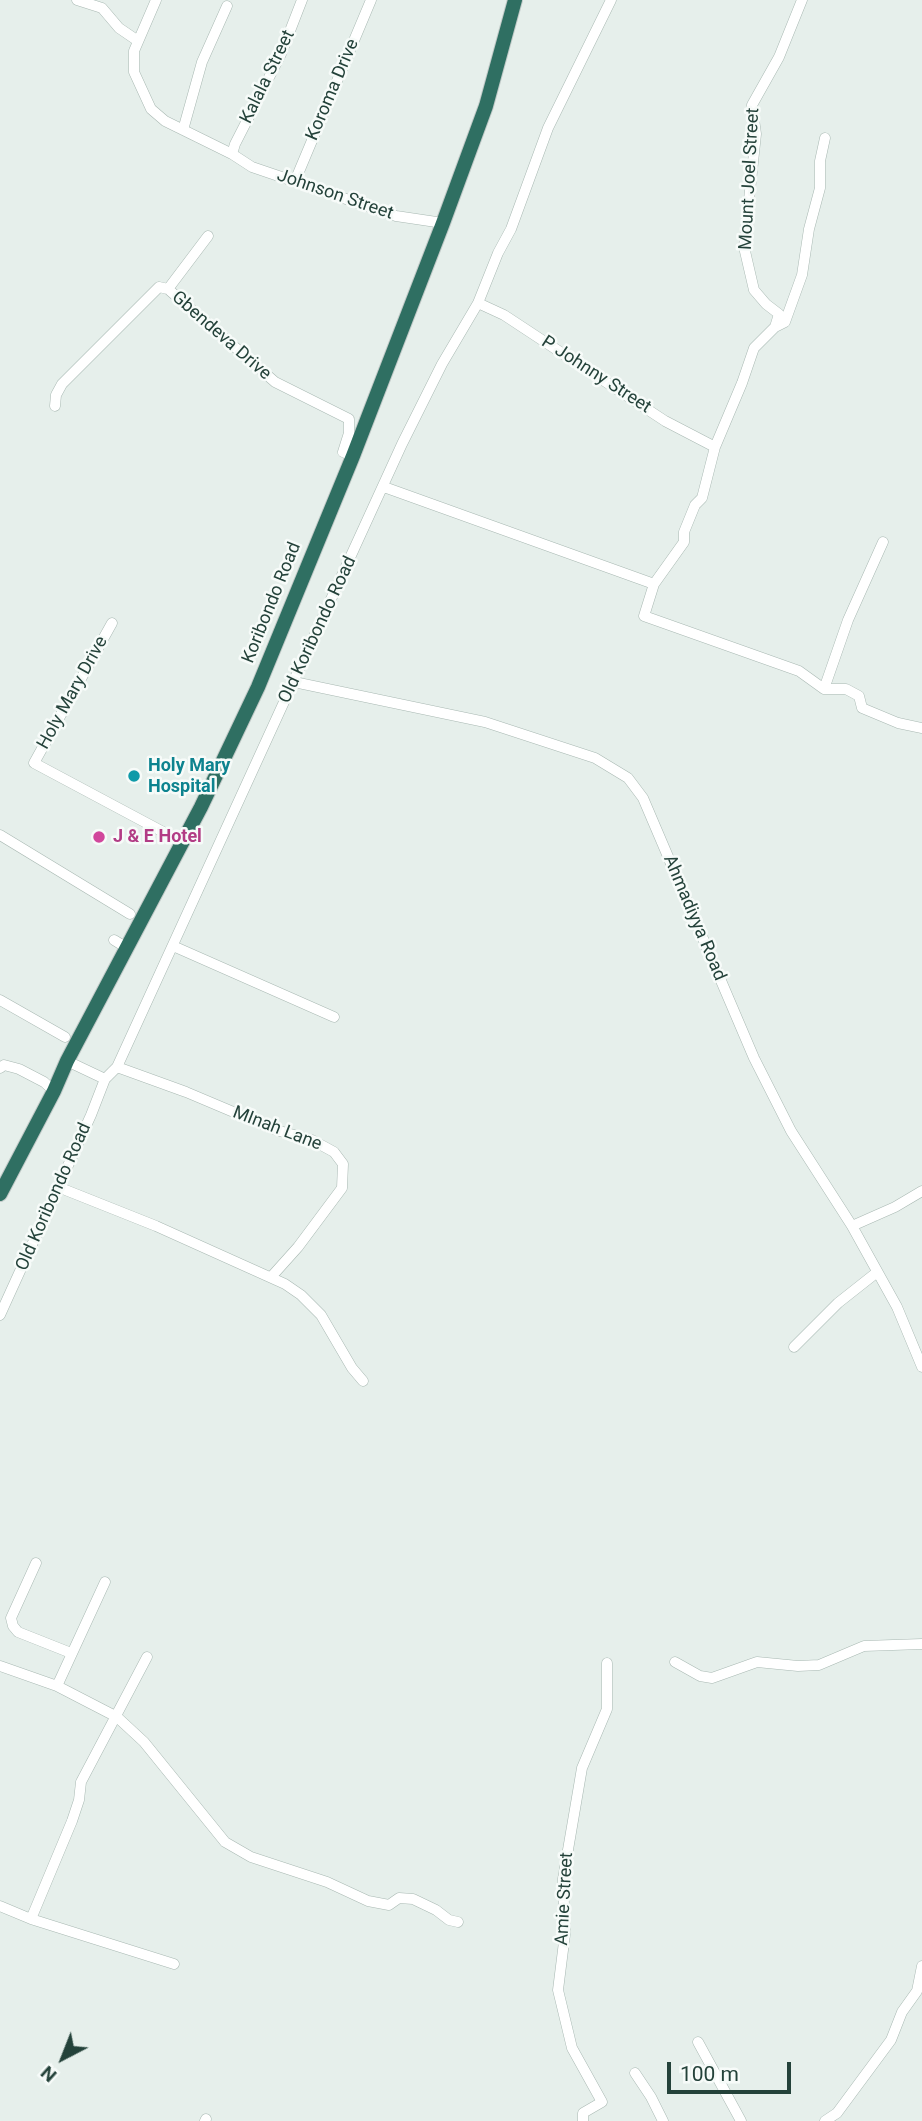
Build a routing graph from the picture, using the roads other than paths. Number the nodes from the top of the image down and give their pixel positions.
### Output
1 (77, 0) edge
2 (156, 0) edge
3 (302, 0) edge
4 (371, 0) edge
5 (515, 0) edge
6 (611, 0) edge
7 (802, 0) edge
8 (227, 6) dead end
9 (138, 41) junction
10 (183, 130) junction
11 (825, 138) dead end
12 (232, 154) junction
13 (295, 181) junction
14 (443, 223) junction
15 (208, 236) dead end
16 (168, 289) junction
17 (478, 303) junction
18 (775, 327) junction
19 (55, 406) dead end
20 (715, 447) junction
21 (353, 456) junction
22 (384, 487) junction
23 (883, 542) dead end
24 (654, 584) junction
25 (112, 623) dead end
26 (294, 682) junction
27 (824, 689) junction
28 (922, 728) edge
29 (0, 835) edge
30 (183, 842) junction
31 (130, 914) dead end
32 (173, 946) junction
33 (0, 1000) edge
34 (334, 1017) dead end
35 (65, 1037) dead end
36 (67, 1061) junction
37 (117, 1067) junction
38 (0, 1068) edge
39 (105, 1079) junction
40 (54, 1091) junction
41 (58, 1187) junction
42 (922, 1191) edge
43 (0, 1194) edge
44 (852, 1226) junction
45 (876, 1273) junction
46 (272, 1276) junction
47 (0, 1315) edge
48 (794, 1347) dead end
49 (922, 1367) edge
50 (363, 1381) dead end
51 (36, 1563) dead end
52 (105, 1582) dead end
53 (922, 1644) edge
54 (71, 1653) junction
55 (147, 1657) dead end
56 (675, 1662) dead end
57 (607, 1663) dead end
58 (0, 1666) edge
59 (57, 1686) junction
60 (117, 1717) junction
61 (0, 1906) edge
62 (31, 1919) junction
63 (458, 1922) dead end
64 (174, 1964) dead end
65 (922, 1966) edge
66 (698, 2042) dead end
67 (635, 2074) dead end
68 (583, 2121) edge
69 (663, 2121) edge
70 (741, 2121) edge
71 (825, 2121) edge

1 - 9 street
2 - 9 street, Johnson Street
3 - 12 street, Kalala Street
4 - 13 street, Koroma Drive
5 - 14 highway, Koribondo Road
6 - 17 street, Old Koribondo Road
7 - 18 street, Mount Joel Street
8 - 10 street
9 - 10 street, Johnson Street
10 - 12 street, Johnson Street
11 - 18 street
12 - 13 street, Johnson Street
13 - 14 street, Johnson Street
14 - 21 highway, Koribondo Road
15 - 16 street
16 - 19 street, Gbendeva Drive
16 - 21 street, Gbendeva Drive
17 - 20 street, P Johnny Street
17 - 22 street, Old Koribondo Road
18 - 20 street
20 - 24 street
21 - 30 highway, Koribondo Road
22 - 24 street
22 - 26 street, Old Koribondo Road
23 - 27 street
24 - 27 street
25 - 30 street, Holy Mary Drive
26 - 32 street, Old Koribondo Road
26 - 44 street, Ahmadiyya Road
27 - 28 street
29 - 31 street
30 - 36 highway, Koribondo Road
32 - 34 street
32 - 37 street, Old Koribondo Road
33 - 35 street
36 - 39 street
36 - 40 highway, Koribondo Road
37 - 39 street, Old Koribondo Road
37 - 46 street, MInah Lane
38 - 40 street
39 - 41 street, Old Koribondo Road
40 - 43 highway, Koribondo Road
41 - 46 street
41 - 47 street, Old Koribondo Road
42 - 44 street
44 - 45 street, Ahmadiyya Road
45 - 48 street
45 - 49 street, Ahmadiyya Road
46 - 50 street
51 - 54 street
52 - 54 street
53 - 56 street
54 - 59 street
55 - 60 street
57 - 68 street, Amie Street
58 - 59 street
59 - 60 street
60 - 62 street
60 - 63 street
61 - 62 street
62 - 64 street
65 - 71 street
66 - 70 street
67 - 69 street

